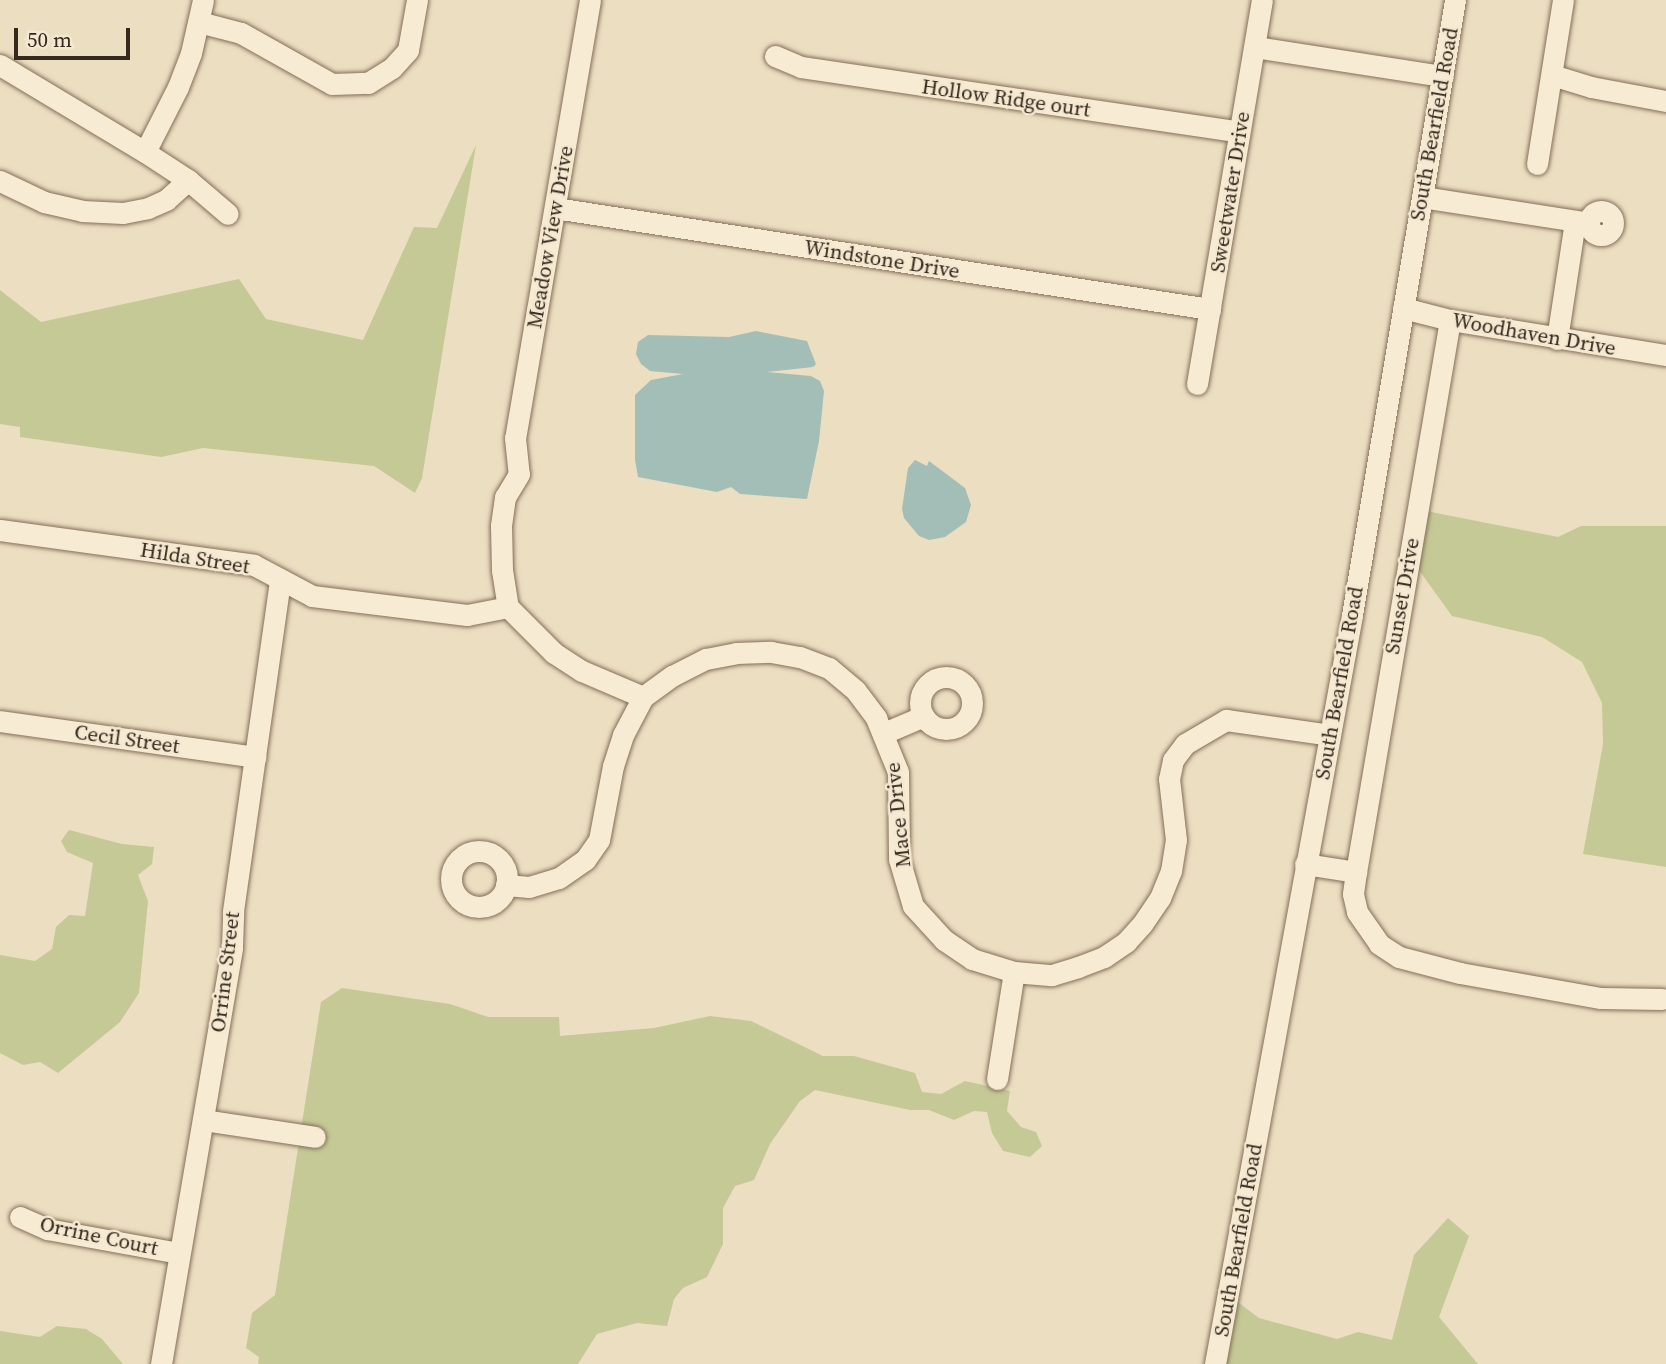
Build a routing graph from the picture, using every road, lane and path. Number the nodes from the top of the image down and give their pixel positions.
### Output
1 (203, 0) edge
2 (417, 0) edge
3 (590, 0) edge
4 (1262, 0) edge
5 (1455, 0) edge
6 (1563, 0) edge
7 (199, 22) junction
8 (1255, 47) junction
9 (775, 57) dead end
10 (0, 65) edge
11 (1552, 75) junction
12 (1443, 76) junction
13 (1666, 101) edge
14 (1239, 132) junction
15 (145, 152) junction
16 (1537, 164) dead end
17 (188, 180) junction
18 (0, 181) edge
19 (1422, 197) junction
20 (555, 208) junction
21 (228, 214) dead end
22 (1404, 308) junction
23 (1210, 309) junction
24 (1450, 320) junction
25 (1558, 338) junction
26 (1666, 355) edge
27 (1197, 384) dead end
28 (0, 530) edge
29 (280, 579) junction
30 (508, 607) junction
31 (643, 697) junction
32 (924, 716) dead end
33 (0, 721) edge
34 (884, 733) junction
35 (1330, 734) junction
36 (255, 757) junction
37 (1305, 864) junction
38 (1356, 872) junction
39 (506, 885) dead end
40 (1014, 972) junction
41 (1662, 999) dead end
42 (997, 1079) dead end
43 (203, 1120) junction
44 (315, 1137) dead end
45 (20, 1217) dead end
46 (179, 1253) junction
47 (161, 1364) edge
48 (1215, 1364) edge

1 - 7 street
2 - 7 street
3 - 20 street, Meadow View Drive
4 - 8 street, Sweetwater Drive
5 - 12 street, South Bearfield Road
6 - 11 street
7 - 15 street
8 - 12 street
8 - 14 street, Sweetwater Drive
9 - 14 street, Hollow Ridge ourt
10 - 15 street
11 - 13 street
11 - 16 street
12 - 19 street, South Bearfield Road
14 - 23 street, Sweetwater Drive
15 - 17 street
17 - 18 street
17 - 21 street
19 - 22 street, South Bearfield Road
19 - 25 street
20 - 23 street, Windstone Drive
20 - 30 street, Meadow View Drive
22 - 24 street, Woodhaven Drive
22 - 35 street, South Bearfield Road
23 - 27 street, Sweetwater Drive
24 - 25 street, Woodhaven Drive
24 - 38 street, Sunset Drive
25 - 26 street, Woodhaven Drive
28 - 29 street, Hilda Street
29 - 30 street, Hilda Street
29 - 36 street, Orrine Street
30 - 31 street
31 - 34 street, Mace Drive
31 - 39 street
32 - 34 street
33 - 36 street, Cecil Street
34 - 40 street, Mace Drive
35 - 37 street, South Bearfield Road
35 - 40 street, Mace Drive
36 - 43 street, Orrine Street
37 - 38 street
37 - 48 street, South Bearfield Road
38 - 41 street, Sunset Drive
40 - 42 street
43 - 44 street
43 - 46 street, Orrine Street
45 - 46 street, Orrine Court
46 - 47 street, Orrine Street

